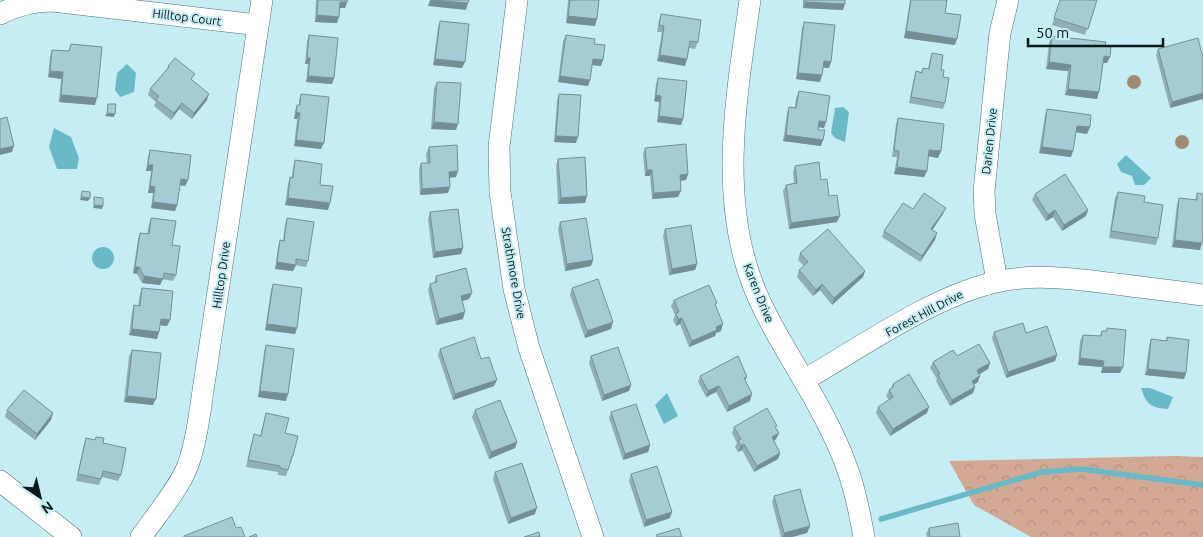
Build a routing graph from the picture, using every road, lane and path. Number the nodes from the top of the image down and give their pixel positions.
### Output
1 (262, 0) edge
2 (517, 0) edge
3 (750, 0) edge
4 (1008, 0) edge
5 (0, 14) edge
6 (258, 25) junction
7 (997, 281) junction
8 (1203, 295) edge
9 (804, 380) junction
10 (0, 481) edge
11 (71, 537) edge
12 (141, 537) edge
13 (593, 537) edge
14 (864, 537) edge

1 - 6 street, Hilltop Drive
2 - 13 street, Strathmore Drive
3 - 9 street, Karen Drive
4 - 7 street, Darien Drive
5 - 6 street, Hilltop Court
6 - 12 street, Hilltop Drive
7 - 8 street, Forest Hill Drive
7 - 9 street, Forest Hill Drive
9 - 14 street, Karen Drive
10 - 11 street

